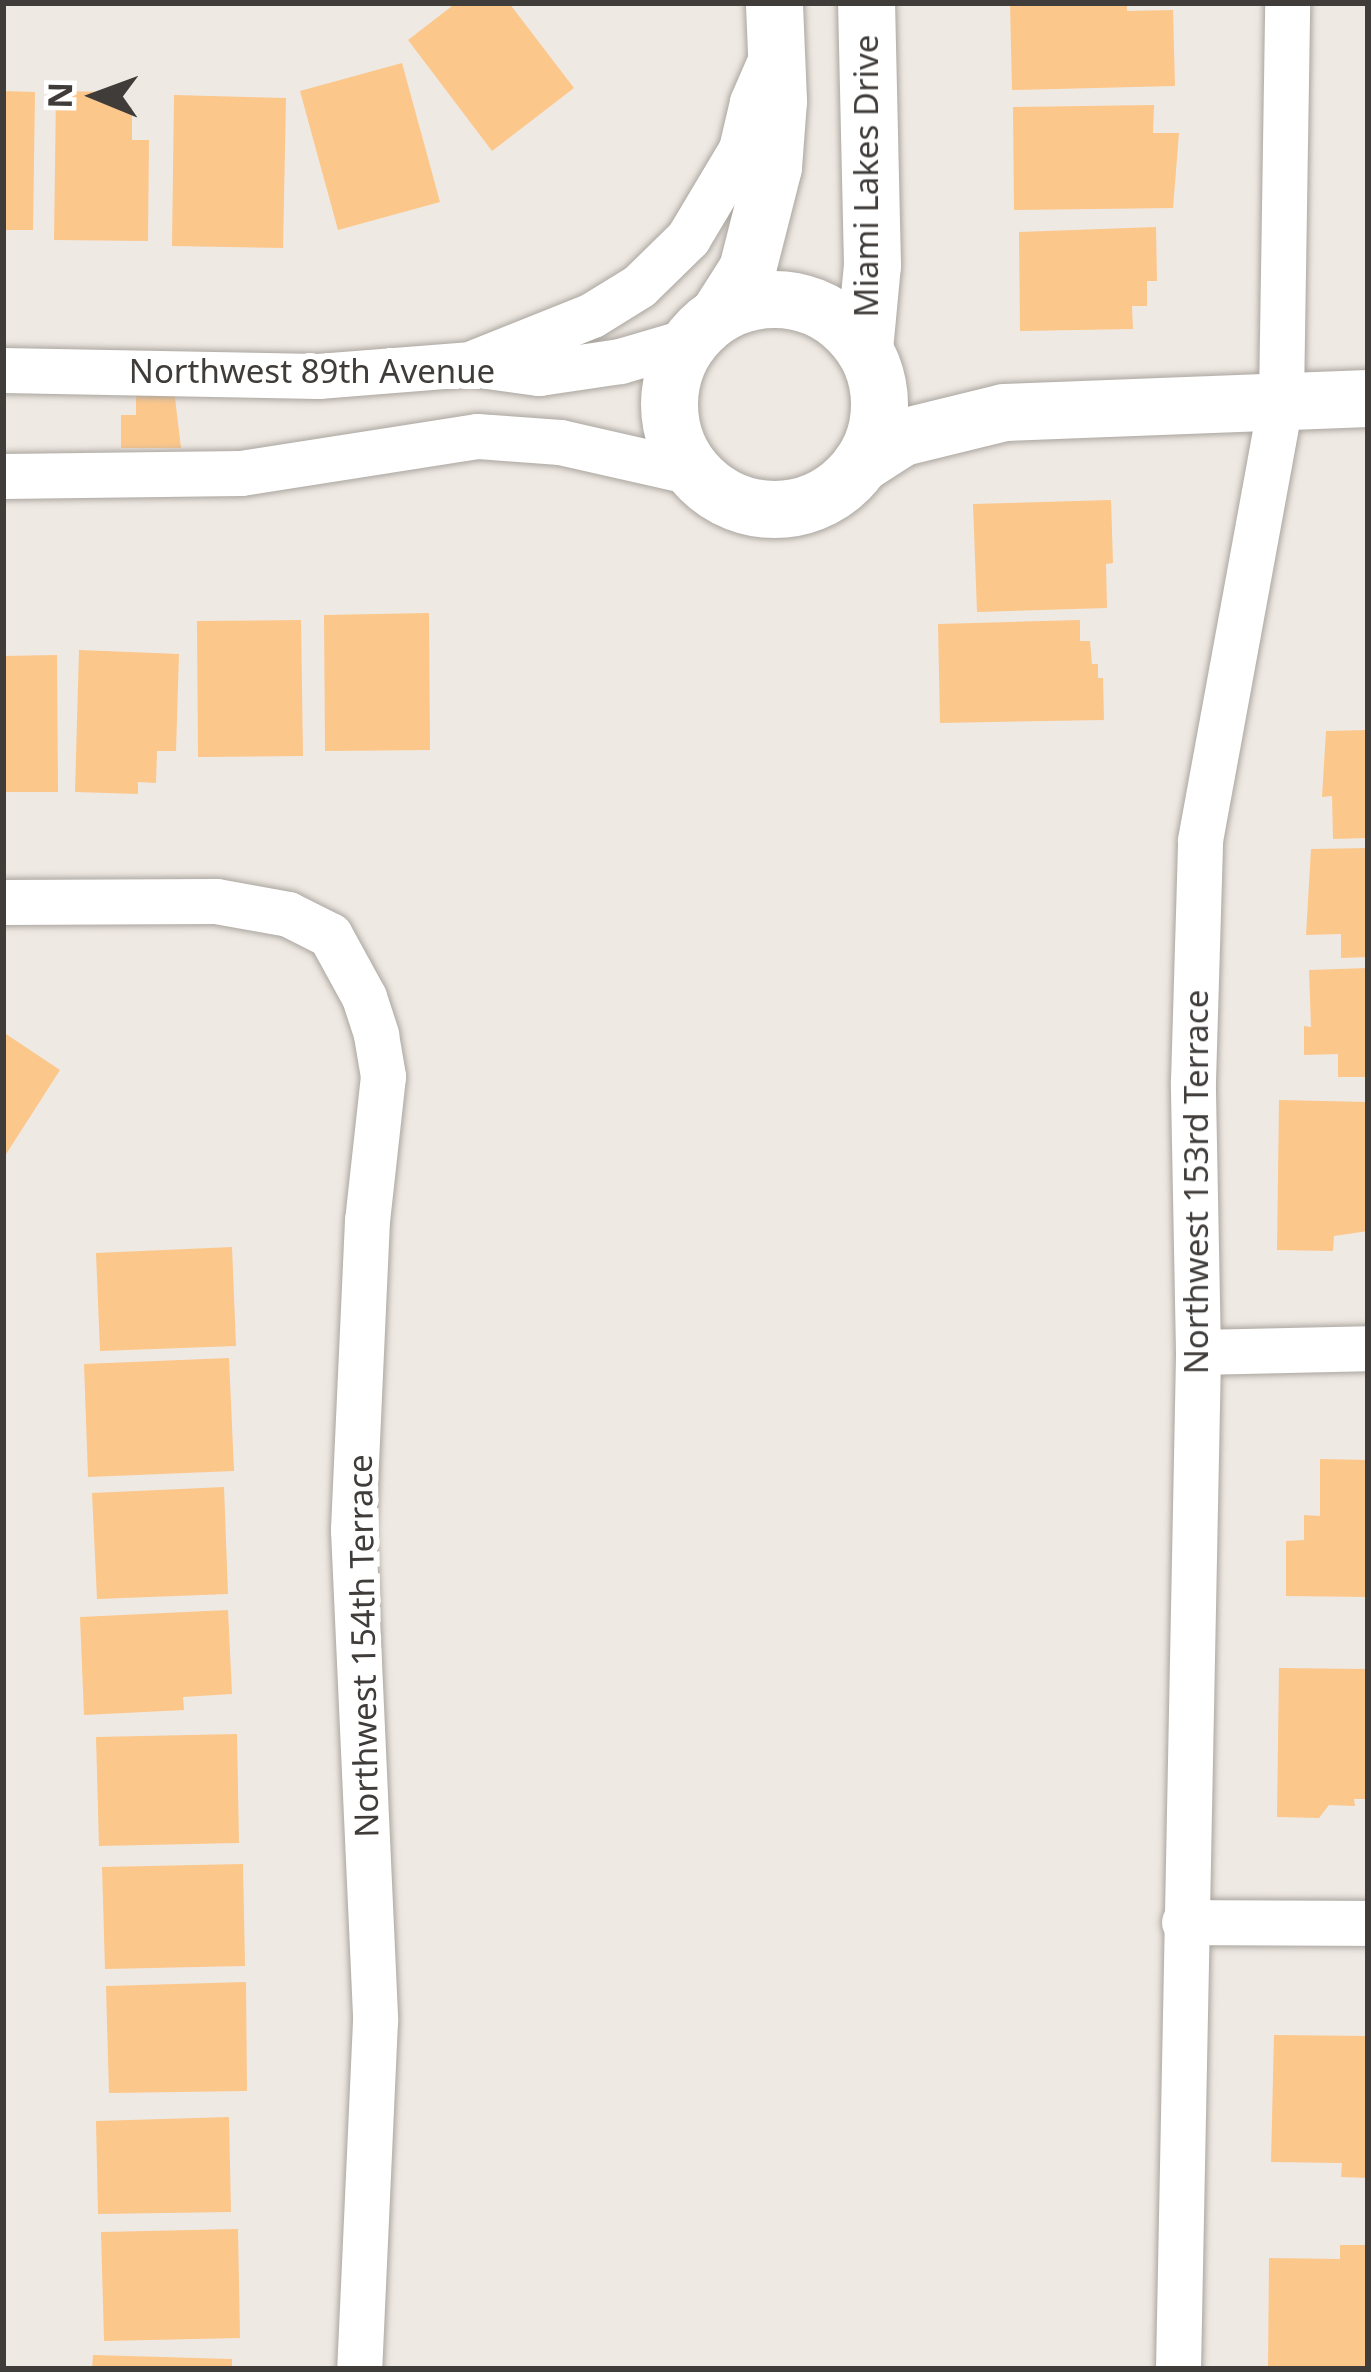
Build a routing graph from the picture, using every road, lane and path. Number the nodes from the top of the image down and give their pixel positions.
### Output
1 (866, 3) edge
2 (1287, 3) edge
3 (773, 29) edge
4 (704, 327) junction
5 (870, 360) junction
6 (472, 364) junction
7 (3, 370) edge
8 (1368, 398) edge
9 (1281, 399) junction
10 (1004, 412) junction
11 (860, 464) junction
12 (692, 472) junction
13 (3, 476) edge
14 (3, 902) edge
15 (1368, 1348) edge
16 (1198, 1352) junction
17 (1184, 1922) junction
18 (1368, 1923) edge
19 (359, 2369) edge
20 (1178, 2369) edge

1 - 5 street, Miami Lakes Drive
2 - 9 street, Northwest 153rd Terrace
3 - 4 street
3 - 6 street
4 - 5 street
4 - 6 street, Northwest 89th Avenue
4 - 12 street
5 - 10 street
5 - 11 street
6 - 7 street, Northwest 89th Avenue
8 - 9 street
9 - 10 street
9 - 16 street, Northwest 153rd Terrace
10 - 11 street
11 - 12 street
12 - 13 street, Northwest 89th Avenue
14 - 19 street, Northwest 154th Terrace
15 - 16 street
16 - 17 street, Northwest 153rd Terrace
17 - 18 street
17 - 20 street, Northwest 153rd Terrace

